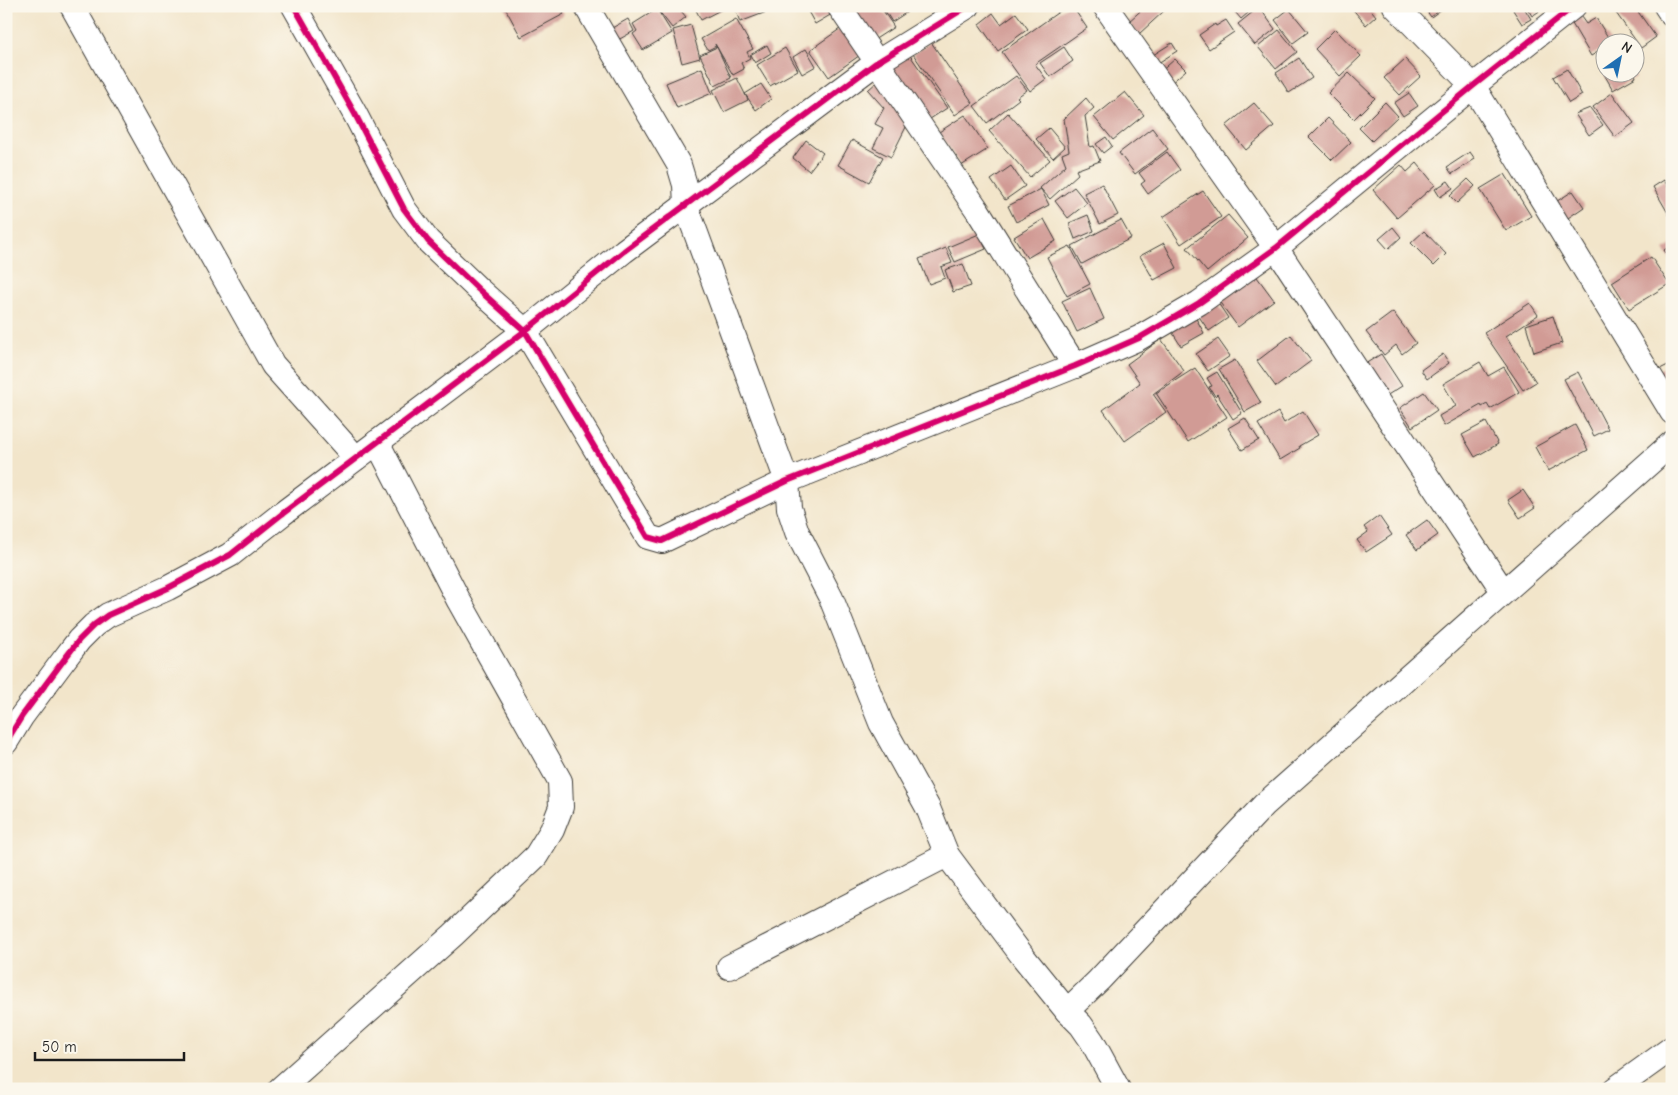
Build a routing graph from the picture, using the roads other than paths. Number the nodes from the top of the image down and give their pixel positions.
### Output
1 (72, 6) edge
2 (294, 6) edge
3 (586, 6) edge
4 (839, 6) edge
5 (968, 6) edge
6 (1105, 6) edge
7 (1396, 6) edge
8 (1574, 6) edge
9 (1666, 6) edge
10 (1672, 15) edge
11 (876, 63) junction
12 (1473, 86) junction
13 (686, 206) junction
14 (1276, 248) junction
15 (525, 331) junction
16 (1075, 366) junction
17 (1672, 412) edge
18 (377, 442) junction
19 (1672, 443) edge
20 (356, 458) junction
21 (787, 480) junction
22 (1503, 591) junction
23 (6, 742) edge
24 (947, 855) junction
25 (729, 967) dead end
26 (1067, 1012) junction
27 (1672, 1048) edge
28 (280, 1089) edge
29 (1118, 1089) edge
30 (1615, 1089) edge

1 - 20 street
2 - 15 street
3 - 13 street
4 - 11 street
5 - 11 street
6 - 14 street
7 - 12 street
8 - 12 street
9 - 10 street
11 - 13 street
11 - 16 street
12 - 14 street
12 - 17 street
13 - 15 street
13 - 21 street
14 - 16 street
14 - 22 street
15 - 18 street
15 - 21 street
16 - 21 street
18 - 20 street
18 - 28 street
19 - 22 street
20 - 23 street
21 - 24 street
22 - 26 street
24 - 25 street
24 - 26 street
26 - 29 street
27 - 30 street

